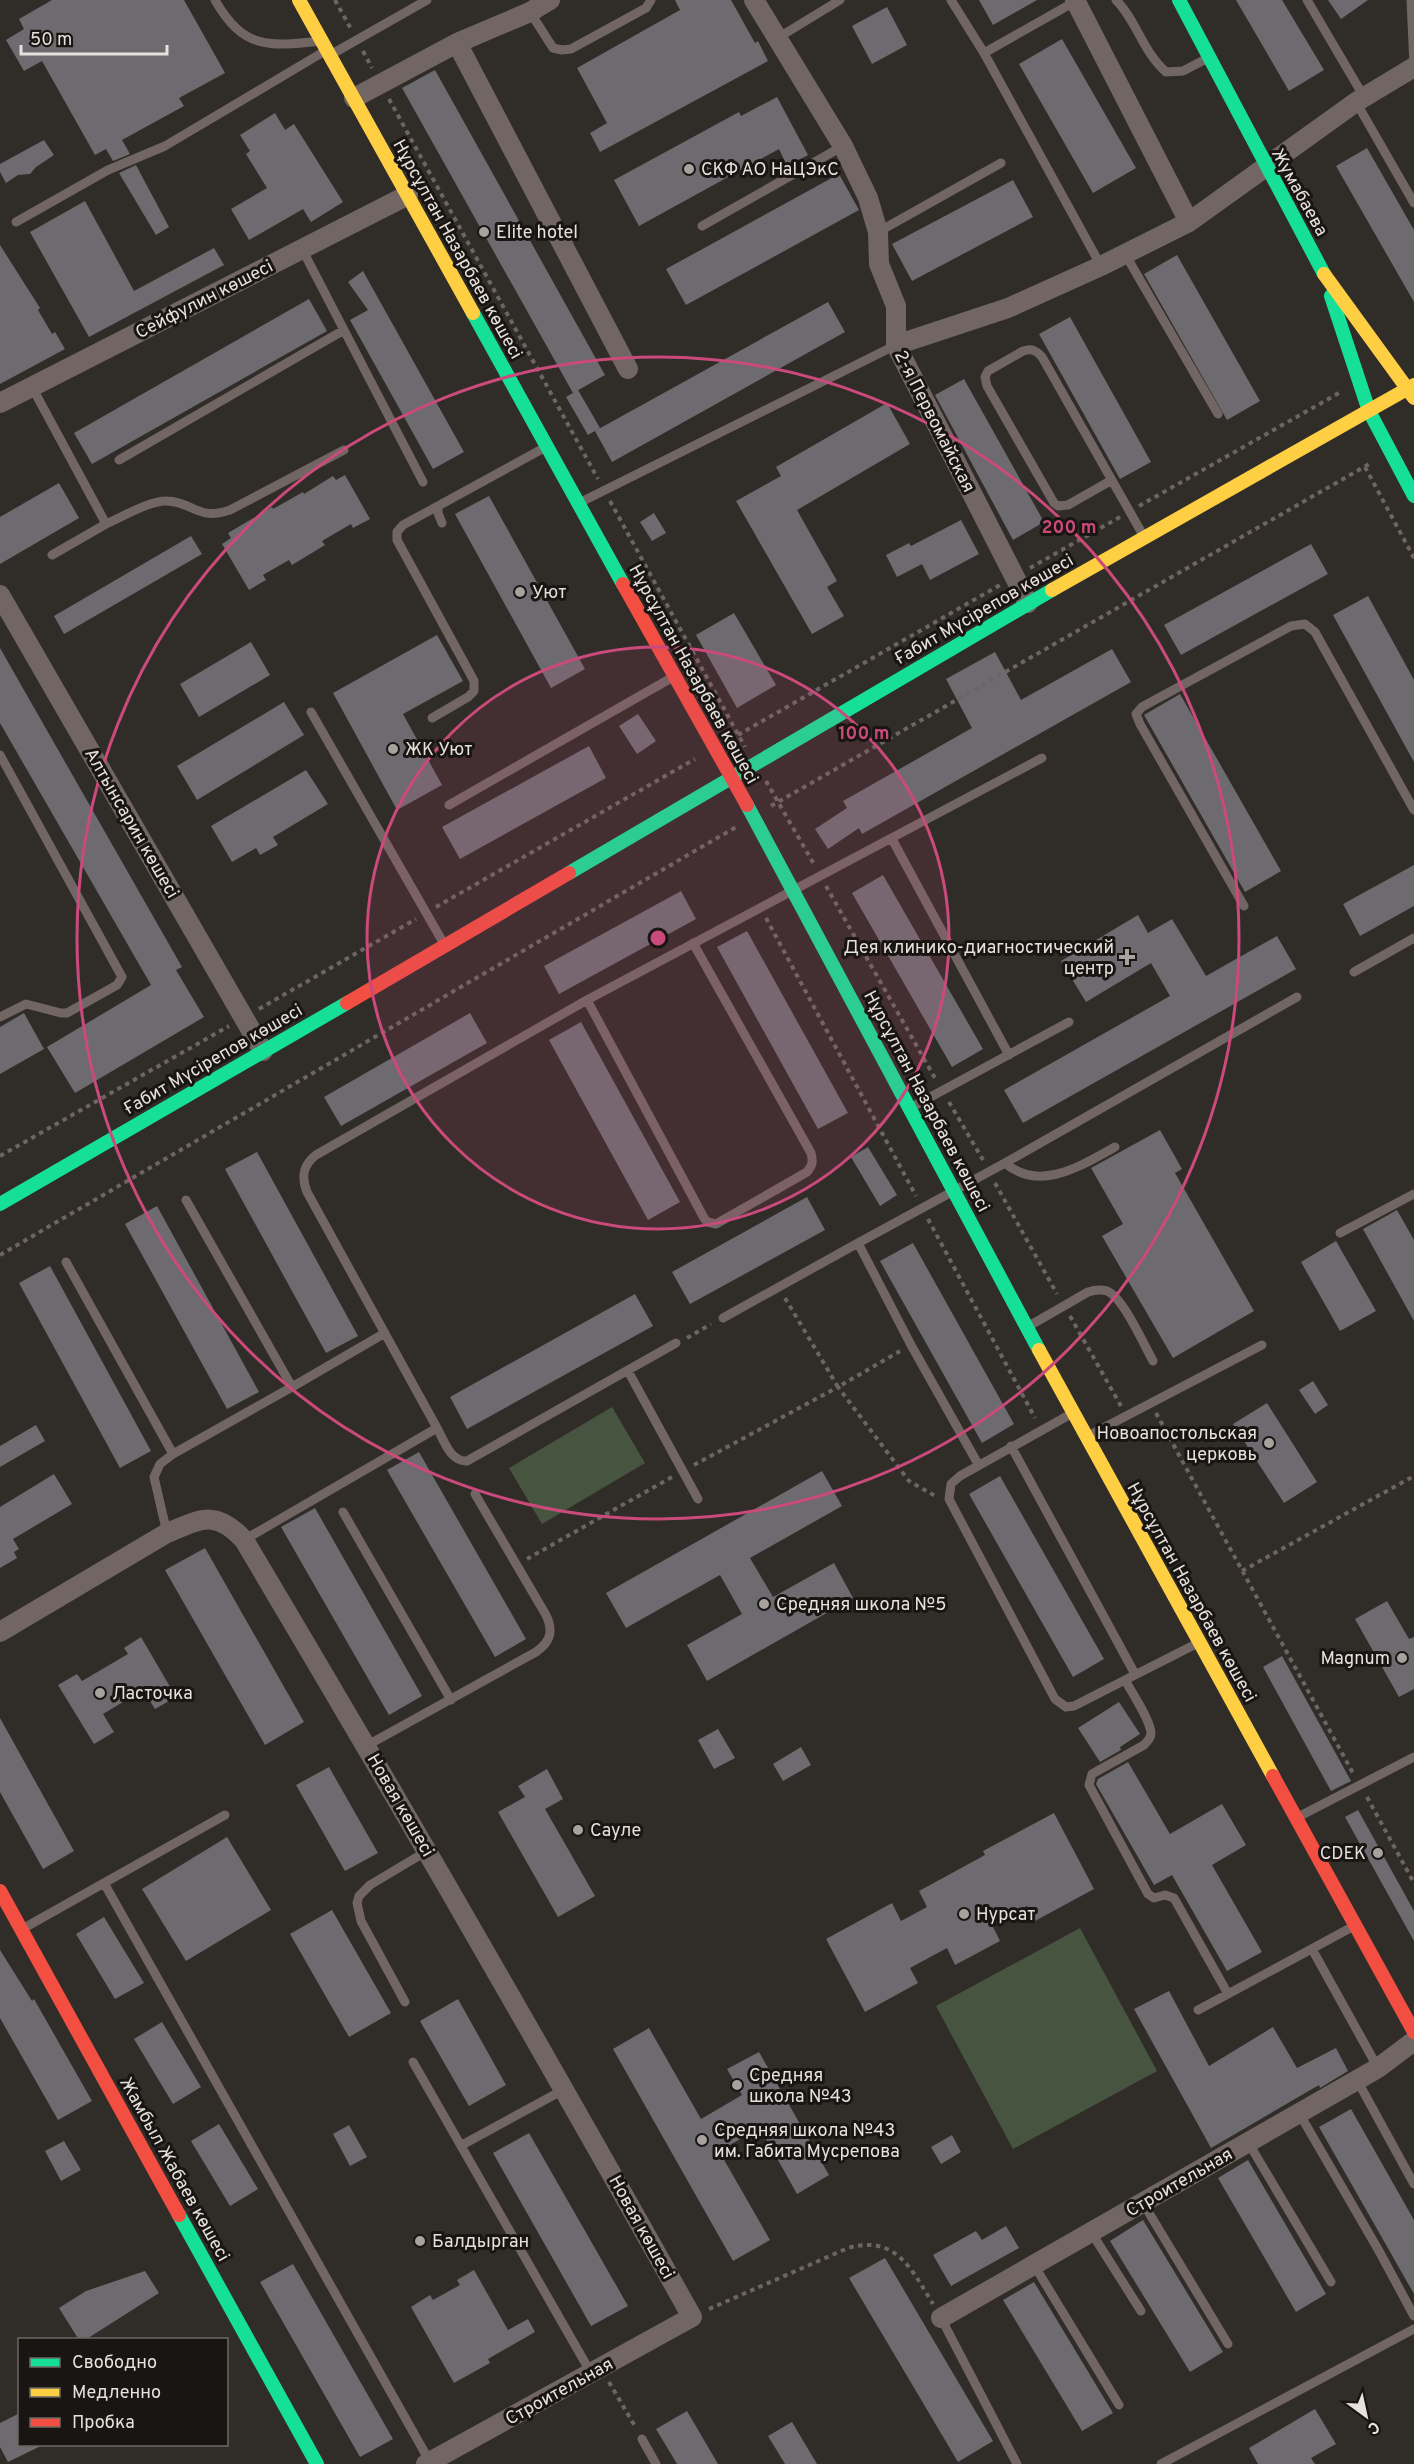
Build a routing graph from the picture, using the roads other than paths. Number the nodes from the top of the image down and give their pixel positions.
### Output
1 (215, 0) edge
2 (299, 0) edge
3 (427, 0) edge
4 (550, 0) edge
5 (651, 0) edge
6 (754, 0) edge
7 (840, 0) edge
8 (951, 0) edge
9 (1077, 0) edge
10 (1116, 0) edge
11 (1179, 0) edge
12 (1307, 0) edge
13 (1411, 0) edge
14 (530, 12) junction
15 (776, 39) junction
16 (457, 43) junction
17 (326, 49) junction
18 (984, 53) junction
19 (1209, 58) junction
20 (1414, 67) edge
21 (354, 98) junction
22 (1360, 100) junction
23 (843, 146) junction
24 (1001, 163) dead end
25 (1266, 168) junction
26 (408, 195) junction
27 (1414, 203) edge
28 (16, 222) dead end
29 (1189, 222) junction
30 (702, 226) dead end
31 (878, 232) junction
32 (302, 249) junction
33 (1125, 254) junction
34 (1101, 266) junction
35 (1324, 274) junction
36 (344, 330) junction
37 (896, 345) junction
38 (628, 369) dead end
39 (32, 387) junction
40 (1412, 391) edge
41 (0, 403) edge
42 (1370, 411) junction
43 (1218, 414) dead end
44 (547, 446) junction
45 (344, 450) dead end
46 (119, 460) dead end
47 (1112, 480) junction
48 (423, 482) dead end
49 (1414, 496) edge
50 (579, 503) junction
51 (438, 506) junction
52 (442, 523) dead end
53 (106, 524) junction
54 (1144, 537) junction
55 (51, 555) dead end
56 (0, 595) edge
57 (1028, 603) junction
58 (675, 676) junction
59 (311, 712) dead end
60 (432, 718) dead end
61 (0, 755) edge
62 (1042, 758) dead end
63 (731, 779) junction
64 (449, 805) dead end
65 (1414, 810) edge
66 (892, 839) junction
67 (793, 890) junction
68 (1244, 906) dead end
69 (1414, 938) edge
70 (693, 943) junction
71 (444, 945) junction
72 (1354, 972) dead end
73 (1297, 998) dead end
74 (587, 1000) junction
75 (0, 1017) edge
76 (1069, 1022) dead end
77 (263, 1051) junction
78 (1009, 1055) junction
79 (910, 1109) junction
80 (1115, 1147) dead end
81 (1005, 1163) junction
82 (954, 1189) junction
83 (1414, 1194) edge
84 (186, 1200) dead end
85 (0, 1204) edge
86 (1340, 1233) dead end
87 (858, 1243) junction
88 (66, 1262) dead end
89 (723, 1318) road end
90 (1026, 1327) junction
91 (385, 1333) junction
92 (676, 1343) road end
93 (1262, 1345) dead end
94 (1154, 1361) dead end
95 (627, 1371) junction
96 (292, 1387) junction
97 (1073, 1413) junction
98 (437, 1428) junction
99 (1086, 1437) junction
100 (1011, 1446) junction
101 (173, 1454) junction
102 (978, 1464) junction
103 (475, 1494) dead end
104 (698, 1499) dead end
105 (343, 1512) dead end
106 (167, 1533) junction
107 (244, 1540) junction
108 (0, 1632) edge
109 (1200, 1642) junction
110 (1135, 1674) junction
111 (1125, 1680) junction
112 (451, 1700) junction
113 (366, 1746) junction
114 (1414, 1757) edge
115 (225, 1815) dead end
116 (1296, 1818) junction
117 (427, 1851) junction
118 (104, 1882) junction
119 (0, 1891) edge
120 (6, 1914) edge
121 (1354, 1926) junction
122 (22, 1929) junction
123 (1312, 1949) junction
124 (1228, 1994) junction
125 (405, 2002) dead end
126 (1198, 2010) dead end
127 (1414, 2032) edge
128 (1414, 2041) edge
129 (413, 2062) dead end
130 (1378, 2068) junction
131 (1357, 2080) junction
132 (565, 2089) junction
133 (1299, 2113) junction
134 (1248, 2142) junction
135 (462, 2145) junction
136 (1414, 2184) edge
137 (1143, 2203) junction
138 (1091, 2232) junction
139 (1034, 2265) junction
140 (1331, 2282) dead end
141 (1141, 2311) dead end
142 (1414, 2316) edge
143 (692, 2317) joint
144 (941, 2318) joint
145 (1414, 2329) edge
146 (1228, 2344) dead end
147 (596, 2371) junction
148 (1119, 2405) dead end
149 (642, 2439) road end
150 (428, 2463) edge
151 (317, 2464) edge
152 (656, 2464) edge
153 (1017, 2464) edge
154 (1161, 2464) edge

1 - 17 lane
2 - 17 main road, Нұрсұлтан Назарбаев көшесі
3 - 17 lane
4 - 14 street
5 - 14 lane
6 - 15 street, 2-я Первомайская
7 - 15 lane
8 - 18 lane
9 - 18 lane
9 - 29 street
10 - 19 lane
11 - 19 main road, Жумабаева
12 - 22 lane
13 - 20 lane
14 - 16 street
15 - 23 street, 2-я Первомайская
16 - 21 street
16 - 38 street
17 - 21 main road, Нұрсұлтан Назарбаев көшесі
17 - 28 lane
18 - 34 lane
19 - 25 main road, Жумабаева
20 - 22 street
21 - 26 main road, Нұрсұлтан Назарбаев көшесі
22 - 25 street
22 - 27 lane
23 - 30 lane
23 - 31 street, 2-я Первомайская
24 - 31 lane
25 - 29 street
25 - 35 main road, Жумабаева
26 - 32 street, Сейфулин көшесі
26 - 44 main road, Нұрсұлтан Назарбаев көшесі
29 - 33 street
31 - 37 street, 2-я Первомайская
32 - 36 lane
32 - 39 street, Сейфулин көшесі
33 - 34 street
33 - 43 lane
34 - 37 street
35 - 40 main road, Жумабаева
35 - 42 main road
36 - 46 lane
36 - 48 lane
37 - 50 lane
37 - 57 street, 2-я Первомайская
39 - 41 street, Сейфулин көшесі
39 - 53 lane
40 - 42 main road, Ғабит Мүсірепов көшесі
42 - 49 main road
42 - 54 main road, Ғабит Мүсірепов көшесі
44 - 50 main road, Нұрсұлтан Назарбаев көшесі
44 - 51 lane
45 - 53 lane
47 - 47 lane
47 - 54 lane
50 - 58 main road, Нұрсұлтан Назарбаев көшесі
51 - 52 lane
51 - 60 lane
53 - 55 lane
54 - 57 main road, Ғабит Мүсірепов көшесі
56 - 77 street, Алтынсарин көшесі
57 - 63 main road, Ғабит Мүсірепов көшесі
58 - 63 main road, Нұрсұлтан Назарбаев көшесі
58 - 64 lane
59 - 71 lane
61 - 75 lane
62 - 66 lane
63 - 67 main road, Нұрсұлтан Назарбаев көшесі
63 - 71 main road, Ғабит Мүсірепов көшесі
65 - 68 lane
66 - 67 lane
66 - 78 lane
67 - 70 lane
67 - 79 main road, Нұрсұлтан Назарбаев көшесі
69 - 72 lane
70 - 74 lane
70 - 74 lane
71 - 77 main road, Ғабит Мүсірепов көшесі
73 - 81 lane
74 - 91 lane
76 - 78 lane
77 - 85 main road, Ғабит Мүсірепов көшесі
78 - 79 lane
79 - 82 main road, Нұрсұлтан Назарбаев көшесі
80 - 81 lane
81 - 82 lane
82 - 87 lane
82 - 90 main road, Нұрсұлтан Назарбаев көшесі
83 - 86 lane
84 - 96 lane
87 - 89 lane
87 - 102 lane
88 - 101 lane
90 - 94 lane
90 - 97 main road, Нұрсұлтан Назарбаев көшесі
91 - 96 lane
91 - 98 lane
92 - 95 lane
93 - 99 lane
95 - 98 lane
95 - 104 lane
96 - 101 lane
97 - 99 main road, Нұрсұлтан Назарбаев көшесі
97 - 100 lane
98 - 107 lane
99 - 109 main road, Нұрсұлтан Назарбаев көшесі
100 - 102 lane
100 - 110 lane
101 - 106 lane
102 - 111 lane
103 - 112 lane
105 - 112 lane
106 - 107 street, Новая көшесі
106 - 108 street, Новая көшесі
107 - 113 street, Новая көшесі
109 - 110 lane
109 - 116 main road, Нұрсұлтан Назарбаев көшесі
110 - 111 lane
111 - 124 lane
112 - 113 lane
113 - 117 street, Новая көшесі
114 - 116 lane
115 - 118 lane
116 - 121 main road, Нұрсұлтан Назарбаев көшесі
117 - 125 lane
117 - 132 street, Новая көшесі
118 - 122 lane
118 - 150 lane
119 - 120 main road, Жамбыл Жабаев көшесі
120 - 122 main road, Жамбыл Жабаев көшесі
121 - 123 lane
121 - 127 main road, Нұрсұлтан Назарбаев көшесі
122 - 151 main road, Жамбыл Жабаев көшесі
123 - 124 lane
123 - 130 lane
124 - 126 lane
128 - 130 street, Строительная
129 - 135 lane
130 - 131 street, Строительная
131 - 133 street, Строительная
131 - 136 lane
132 - 135 lane
132 - 143 street, Новая көшесі
133 - 134 street, Строительная
133 - 142 lane
134 - 137 street, Строительная
134 - 140 lane
135 - 147 lane
137 - 138 street, Строительная
137 - 146 lane
138 - 139 street, Строительная
138 - 141 lane
139 - 144 street, Строительная
139 - 148 lane
143 - 147 street, Строительная
144 - 153 lane
145 - 154 lane
147 - 150 street, Строительная
149 - 152 lane

